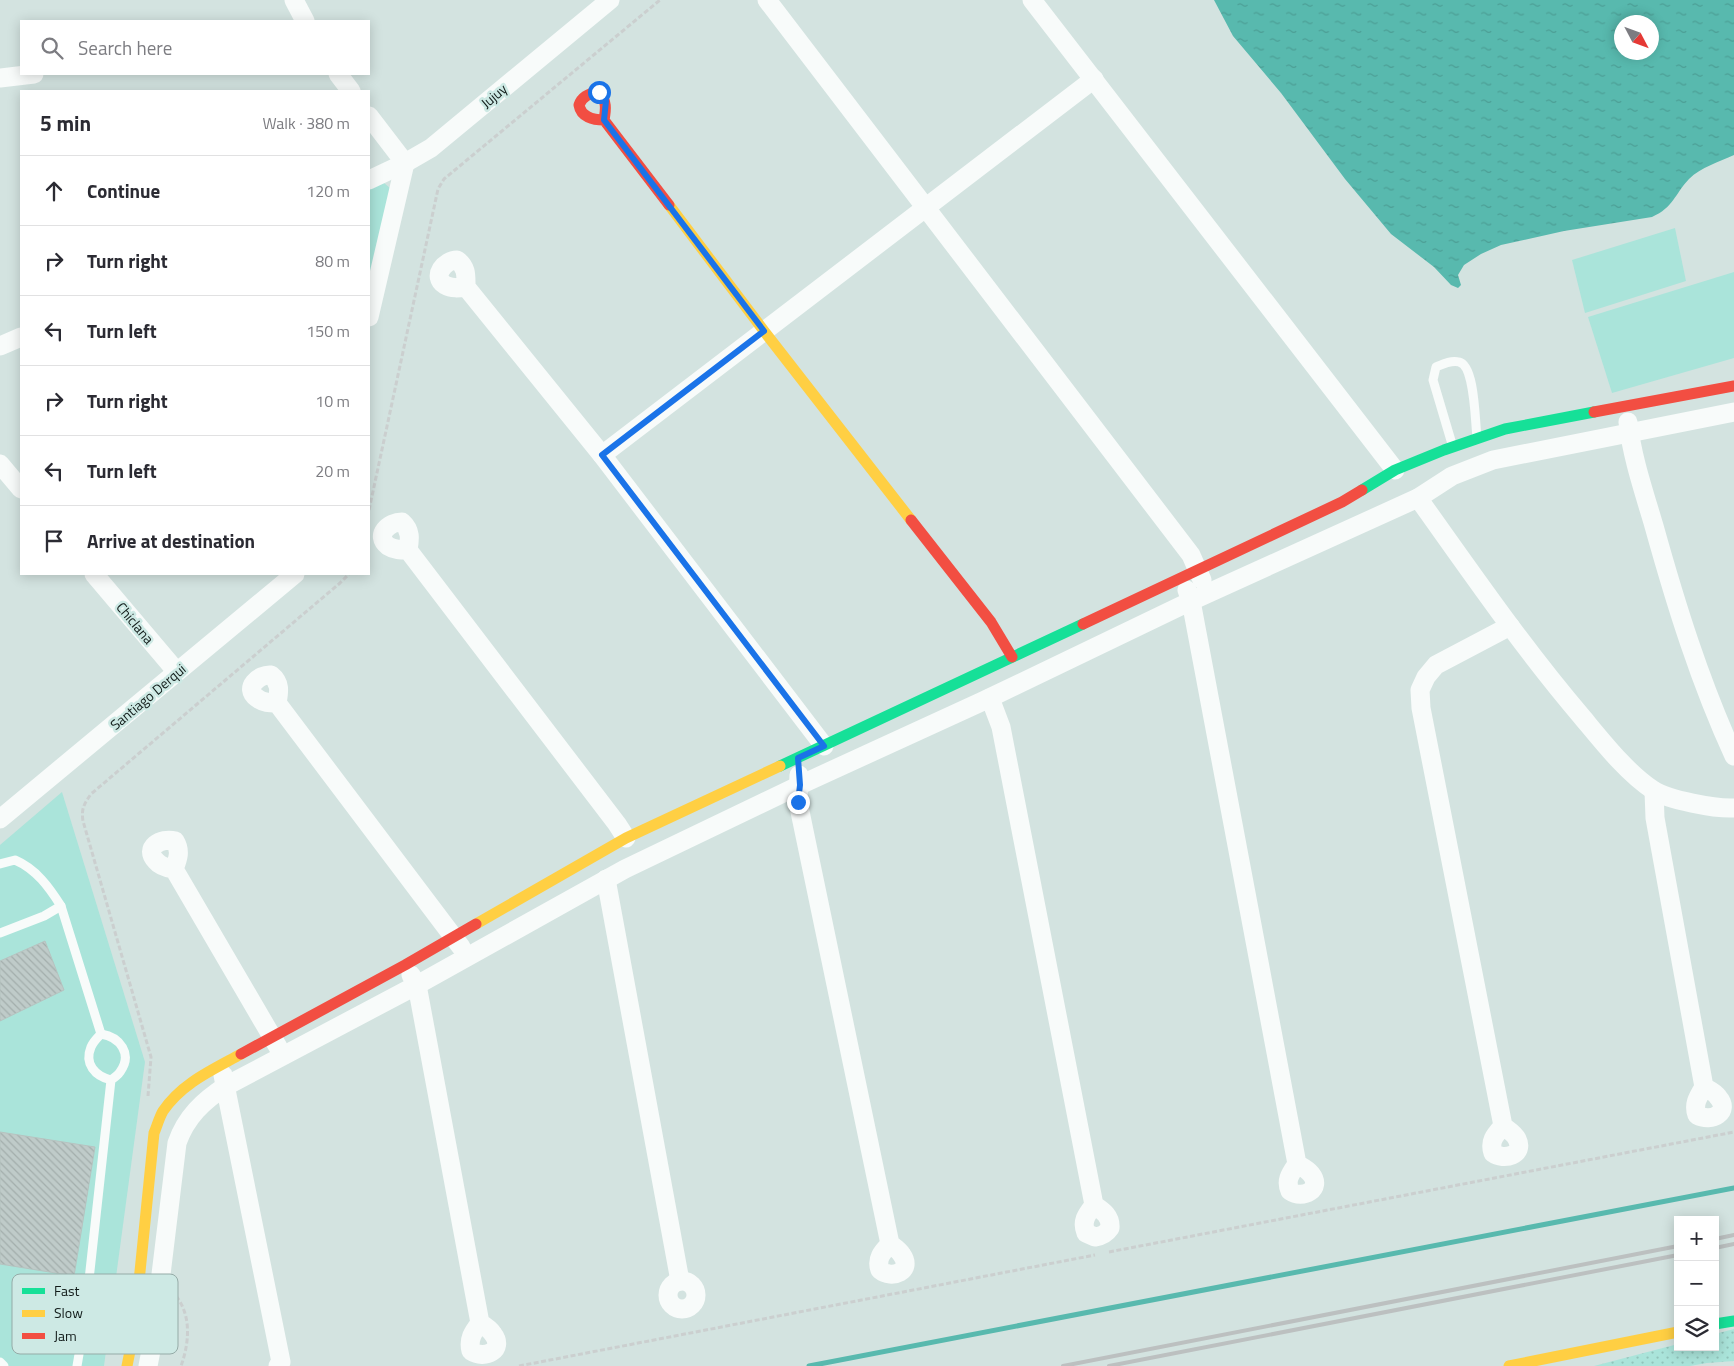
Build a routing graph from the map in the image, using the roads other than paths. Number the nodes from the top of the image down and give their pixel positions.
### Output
1 (294, 0) edge
2 (610, 0) edge
3 (767, 0) edge
4 (1032, 0) edge
5 (304, 20) edge
6 (26, 75) edge
7 (339, 75) edge
8 (0, 78) edge
9 (1094, 80) junction
10 (350, 90) edge
11 (370, 117) edge
12 (604, 120) dead end
13 (405, 163) junction
14 (370, 180) edge
15 (925, 208) junction
16 (466, 287) dead end
17 (370, 312) edge
18 (764, 331) junction
19 (20, 337) edge
20 (0, 346) edge
21 (1734, 386) edge
22 (1626, 407) junction
23 (1734, 412) edge
24 (1629, 433) junction
25 (1477, 438) junction
26 (1453, 447) junction
27 (602, 455) junction
28 (1418, 460) junction
29 (0, 464) edge
30 (1395, 470) junction
31 (1370, 485) junction
32 (20, 488) edge
33 (1425, 494) junction
34 (1393, 510) junction
35 (408, 550) dead end
36 (1190, 573) junction
37 (95, 575) edge
38 (294, 575) edge
39 (1199, 598) junction
40 (1510, 626) junction
41 (1006, 660) junction
42 (177, 672) junction
43 (969, 678) junction
44 (1012, 687) junction
45 (985, 700) junction
46 (277, 703) dead end
47 (824, 746) junction
48 (1734, 756) edge
49 (798, 758) junction
50 (800, 785) junction
51 (1654, 791) junction
52 (1734, 808) edge
53 (0, 819) edge
54 (619, 842) junction
55 (583, 862) junction
56 (0, 864) edge
57 (625, 869) junction
58 (174, 870) dead end
59 (601, 882) junction
60 (61, 906) junction
61 (0, 933) edge
62 (454, 936) junction
63 (467, 956) junction
64 (405, 965) junction
65 (418, 985) junction
66 (101, 1034) junction
67 (273, 1037) junction
68 (283, 1057) junction
69 (220, 1064) junction
70 (111, 1080) junction
71 (226, 1086) junction
72 (1704, 1087) dead end
73 (1503, 1126) dead end
74 (1297, 1164) dead end
75 (1094, 1206) dead end
76 (890, 1244) dead end
77 (90, 1274) edge
78 (140, 1274) edge
79 (161, 1274) edge
80 (680, 1281) dead end
81 (1734, 1321) edge
82 (480, 1323) dead end
83 (1719, 1324) edge
84 (1674, 1335) edge
85 (1674, 1335) edge
86 (1565, 1355) junction
87 (0, 1362) edge
88 (1580, 1364) dead end
89 (282, 1365) edge
90 (4, 1366) edge
91 (1509, 1366) edge
92 (1528, 1366) edge

1 - 5 street
2 - 13 street, Jujuy
3 - 15 street
4 - 9 street
6 - 8 street
7 - 10 street
9 - 15 street
9 - 30 street
11 - 13 street
12 - 18 street
13 - 14 street, Jujuy
13 - 17 street
15 - 18 street
15 - 36 street
16 - 27 street
18 - 27 street
18 - 41 street
19 - 20 street
21 - 22 street
22 - 24 street
22 - 25 street
23 - 24 street
24 - 33 street
24 - 48 street
25 - 26 street
25 - 26 lane
26 - 28 street
27 - 47 street
28 - 30 street
28 - 33 street
29 - 32 street
30 - 31 street
31 - 34 street
31 - 36 street
33 - 34 street
33 - 40 street
34 - 39 street
35 - 54 street
36 - 39 street
36 - 41 street
37 - 42 street, Chiclana
38 - 42 street, Santiago Derqui
39 - 44 street
39 - 74 street
40 - 51 street
40 - 73 street
41 - 43 street
41 - 44 street
42 - 53 street, Santiago Derqui
43 - 45 street
43 - 47 street
44 - 45 street
45 - 50 street
45 - 75 street
46 - 62 street
47 - 49 street
49 - 50 street
49 - 54 street
50 - 57 street
50 - 76 street
51 - 52 street
51 - 72 street
54 - 55 street
54 - 57 street
55 - 59 street
55 - 62 street
56 - 60 lane
57 - 59 street
58 - 67 street
59 - 63 street
59 - 80 street
60 - 61 lane
60 - 66 lane
62 - 63 street
62 - 64 street
63 - 65 street
64 - 65 street
64 - 67 street
65 - 68 street
65 - 82 street
66 - 70 lane
66 - 70 lane
67 - 68 street
67 - 69 street
68 - 71 street
69 - 71 street
69 - 78 street
70 - 77 lane
71 - 79 street
71 - 89 street
81 - 83 street
84 - 86 street
85 - 88 street
86 - 91 street
86 - 92 street
87 - 90 lane

